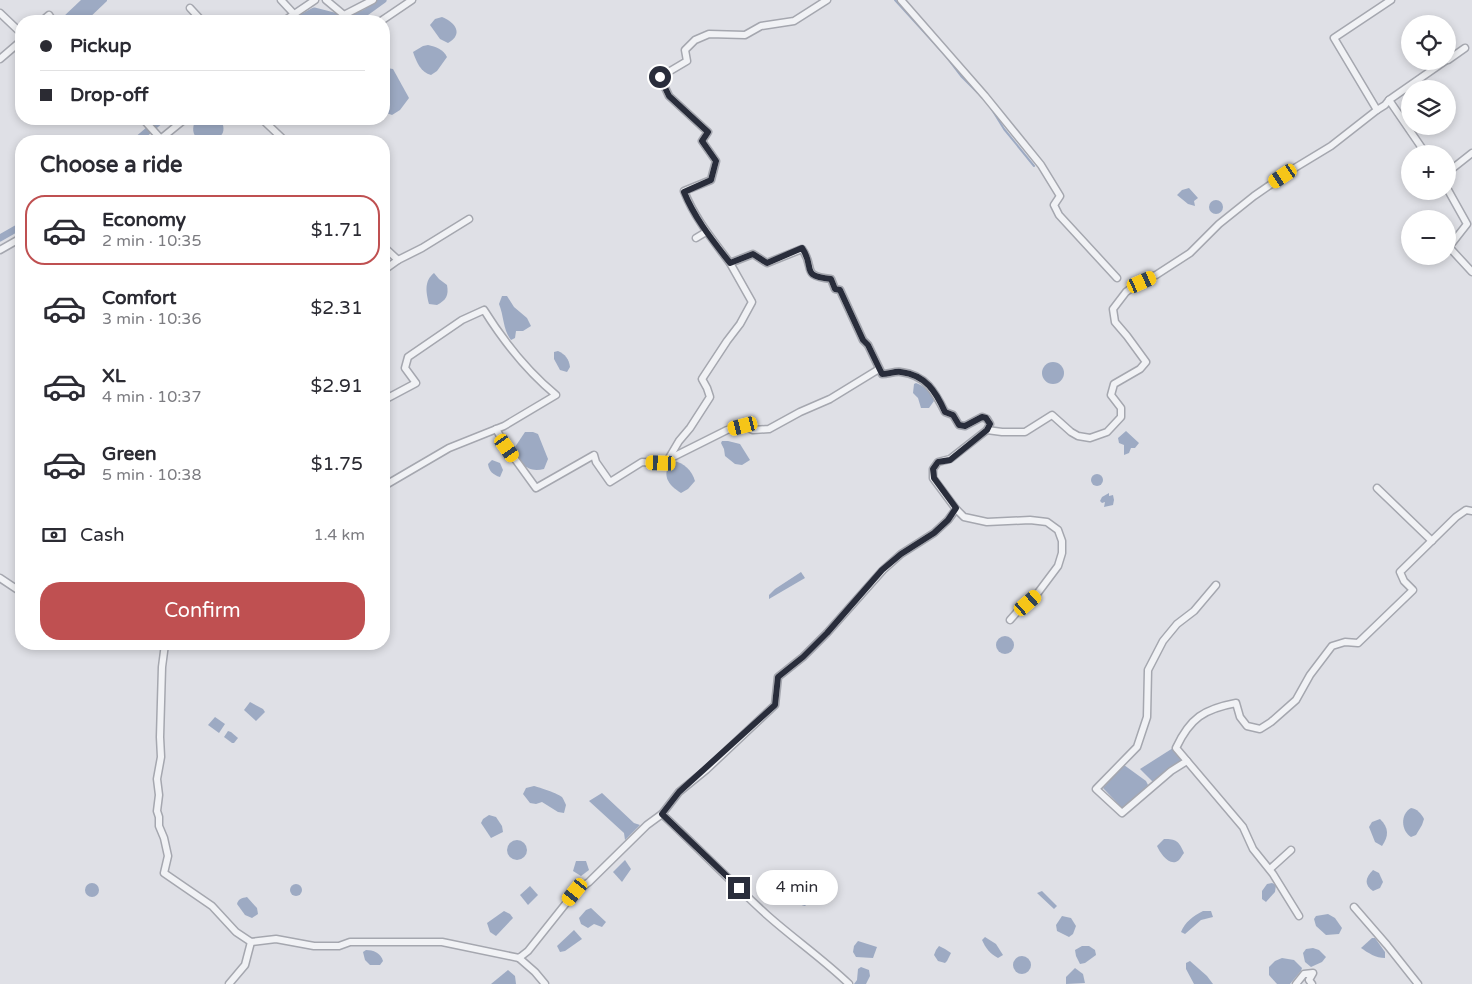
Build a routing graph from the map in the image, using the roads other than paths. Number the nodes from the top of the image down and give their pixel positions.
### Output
1 (281, 0) edge
2 (315, 0) edge
3 (326, 0) edge
4 (373, 0) edge
5 (412, 0) edge
6 (827, 0) edge
7 (901, 0) edge
8 (1391, 0) edge
9 (190, 8) dead end
10 (0, 13) edge
11 (294, 14) joint
12 (196, 15) edge
13 (390, 15) edge
14 (15, 27) edge
15 (15, 46) edge
16 (1465, 48) dead end
17 (1456, 54) edge
18 (0, 59) edge
19 (1432, 70) edge
20 (1389, 100) junction
21 (1377, 110) junction
22 (148, 125) edge
23 (178, 125) edge
24 (268, 125) edge
25 (156, 135) edge
26 (166, 135) edge
27 (279, 135) edge
28 (1420, 145) edge
29 (1472, 153) edge
30 (1456, 166) edge
31 (1454, 200) edge
32 (469, 219) dead end
33 (1470, 225) edge
34 (706, 232) junction
35 (696, 238) dead end
36 (15, 241) edge
37 (0, 250) edge
38 (390, 253) edge
39 (398, 260) junction
40 (730, 263) junction
41 (390, 266) edge
42 (1472, 272) edge
43 (1117, 278) dead end
44 (880, 369) junction
45 (390, 397) edge
46 (496, 429) junction
47 (987, 430) junction
48 (668, 460) junction
49 (390, 482) edge
50 (1377, 488) dead end
51 (956, 508) junction
52 (1472, 511) edge
53 (1432, 541) junction
54 (0, 578) edge
55 (1216, 585) dead end
56 (15, 588) edge
57 (1010, 620) dead end
58 (164, 650) edge
59 (1186, 760) junction
60 (662, 814) junction
61 (1291, 850) dead end
62 (1270, 870) junction
63 (1354, 907) dead end
64 (1299, 916) dead end
65 (251, 942) junction
66 (518, 958) junction
67 (229, 984) edge
68 (545, 984) edge
69 (849, 984) edge
70 (1296, 984) edge
71 (1312, 984) edge
72 (1418, 984) edge

1 - 11 street
2 - 11 street
3 - 4 street
5 - 13 street
6 - 34 street
7 - 43 street
8 - 21 street
9 - 12 street
10 - 14 street
15 - 18 street
16 - 17 street
19 - 20 street
20 - 21 street
20 - 28 street
21 - 47 street
22 - 25 street
23 - 26 street
24 - 27 street
29 - 30 street
31 - 33 street
32 - 39 street
33 - 42 street
34 - 35 street
34 - 40 street
36 - 37 street
38 - 39 street
39 - 41 street
40 - 44 street
40 - 48 street
44 - 47 street
44 - 48 street
45 - 46 street
46 - 48 street
46 - 49 street
47 - 51 street
50 - 53 street
51 - 57 street
51 - 60 street
52 - 53 street
53 - 59 street
54 - 56 street
55 - 59 street
58 - 65 street
59 - 62 street
60 - 66 street
60 - 69 street
61 - 62 street
62 - 64 street
63 - 72 street
65 - 66 street
65 - 67 street
66 - 68 street
70 - 71 street

